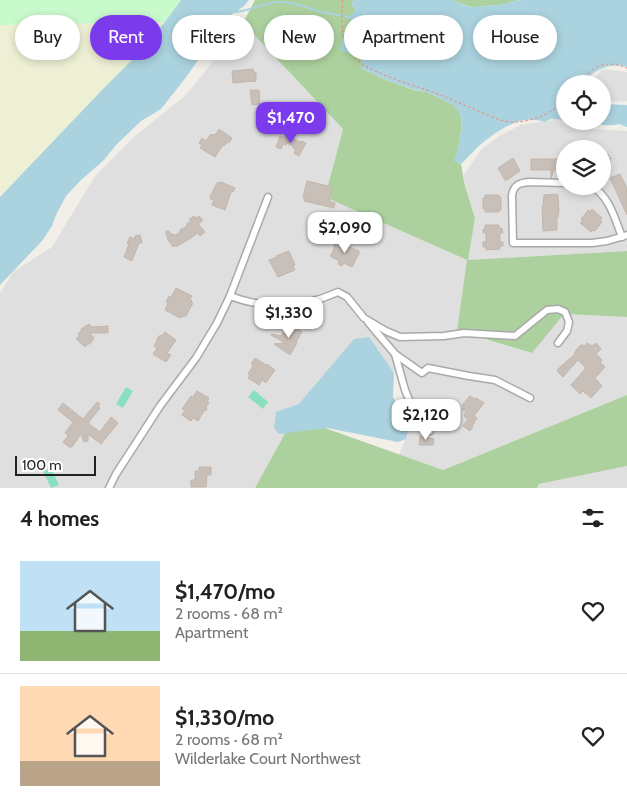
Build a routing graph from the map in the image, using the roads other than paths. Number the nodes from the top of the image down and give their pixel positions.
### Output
1 (556, 182) edge
2 (602, 195) edge
3 (268, 197) dead end
4 (624, 236) edge
5 (230, 296) junction
6 (364, 318) junction
7 (558, 343) dead end
8 (395, 354) junction
9 (530, 398) dead end
10 (430, 431) dead end
11 (110, 488) edge

1 - 4 street
2 - 4 street
3 - 5 street
5 - 6 street
5 - 11 street
6 - 7 street
6 - 8 street
8 - 9 street
8 - 10 street

